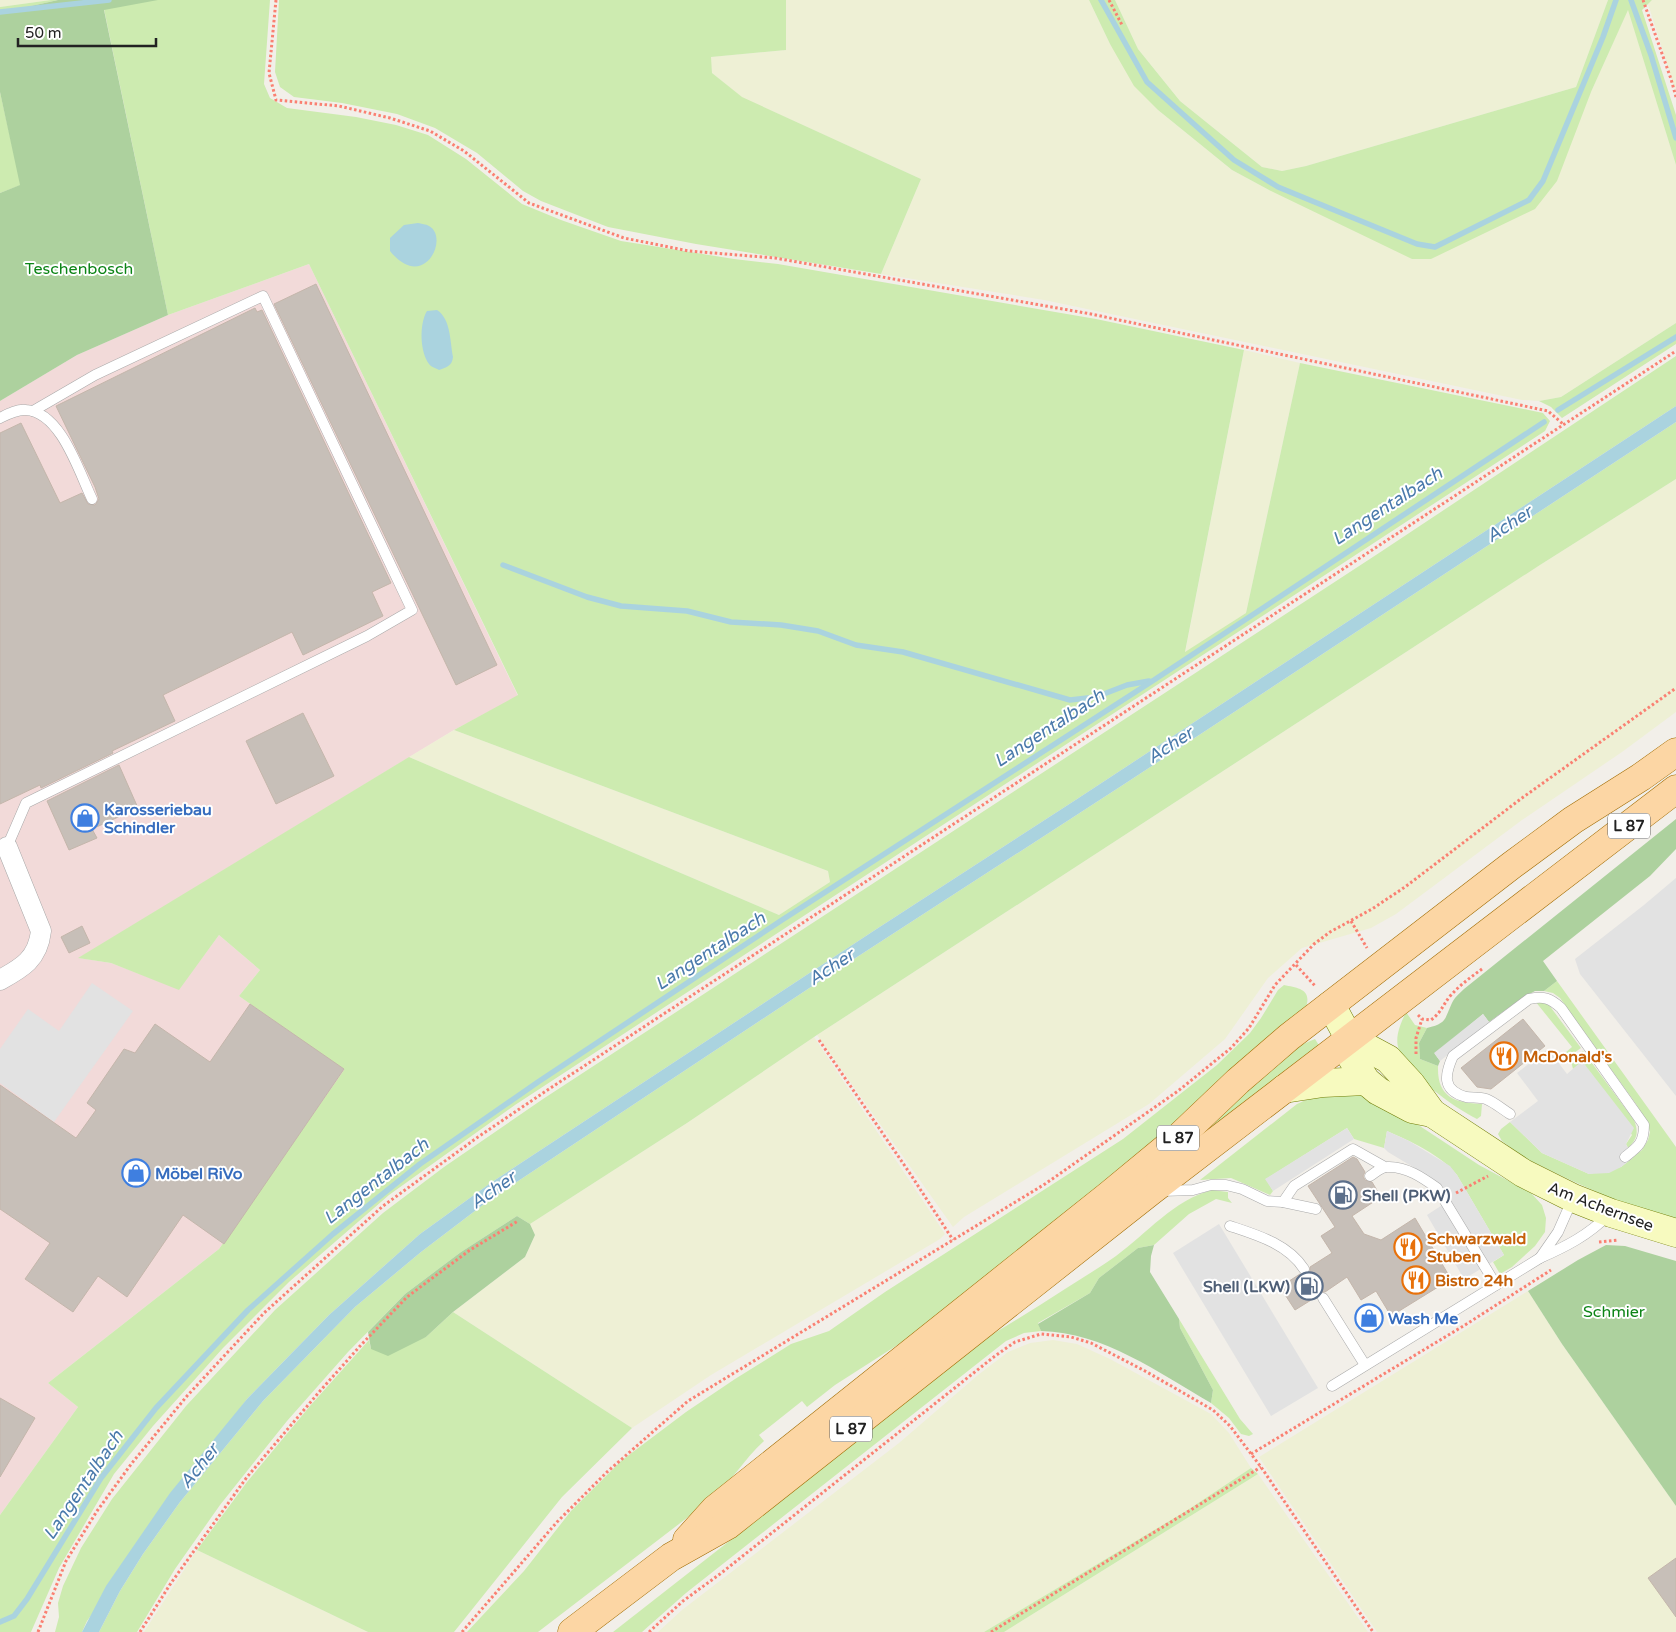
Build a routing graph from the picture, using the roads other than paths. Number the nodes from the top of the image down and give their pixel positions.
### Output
1 (33, 412) junction
2 (0, 418) edge
3 (92, 499) dead end
4 (1676, 752) edge
5 (1676, 789) edge
6 (7, 847) joint
7 (0, 980) edge
8 (1331, 1005) junction
9 (1349, 1038) junction
10 (1366, 1081) junction
11 (1284, 1089) junction
12 (1432, 1113) junction
13 (1510, 1114) dead end
14 (1625, 1157) dead end
15 (1385, 1167) junction
16 (1370, 1176) dead end
17 (1151, 1191) junction
18 (1573, 1198) junction
19 (1283, 1202) junction
20 (1316, 1209) dead end
21 (1611, 1213) junction
22 (1230, 1226) dead end
23 (1676, 1233) edge
24 (1540, 1258) junction
25 (1304, 1269) dead end
26 (1496, 1285) junction
27 (1323, 1298) dead end
28 (1365, 1366) junction
29 (1332, 1386) dead end
30 (671, 1557) junction
31 (572, 1632) edge

1 - 2 lane
1 - 3 lane
1 - 6 lane
4 - 8 main road, L 87
5 - 9 main road, L 87
6 - 7 street
8 - 9 street
8 - 30 main road, L 87
9 - 10 street
9 - 11 main road, L 87
9 - 12 street
10 - 11 street
10 - 12 street
11 - 17 main road, L 87
12 - 18 street, Am Achernsee
13 - 14 lane
15 - 16 lane
15 - 19 lane
15 - 26 lane
17 - 19 lane
17 - 30 main road, L 87
18 - 21 street, Am Achernsee
18 - 24 lane
19 - 20 lane
21 - 23 street, Am Achernsee
21 - 24 lane
22 - 25 lane
24 - 26 lane
26 - 28 lane
27 - 28 lane
28 - 29 lane
30 - 31 main road, L 87

